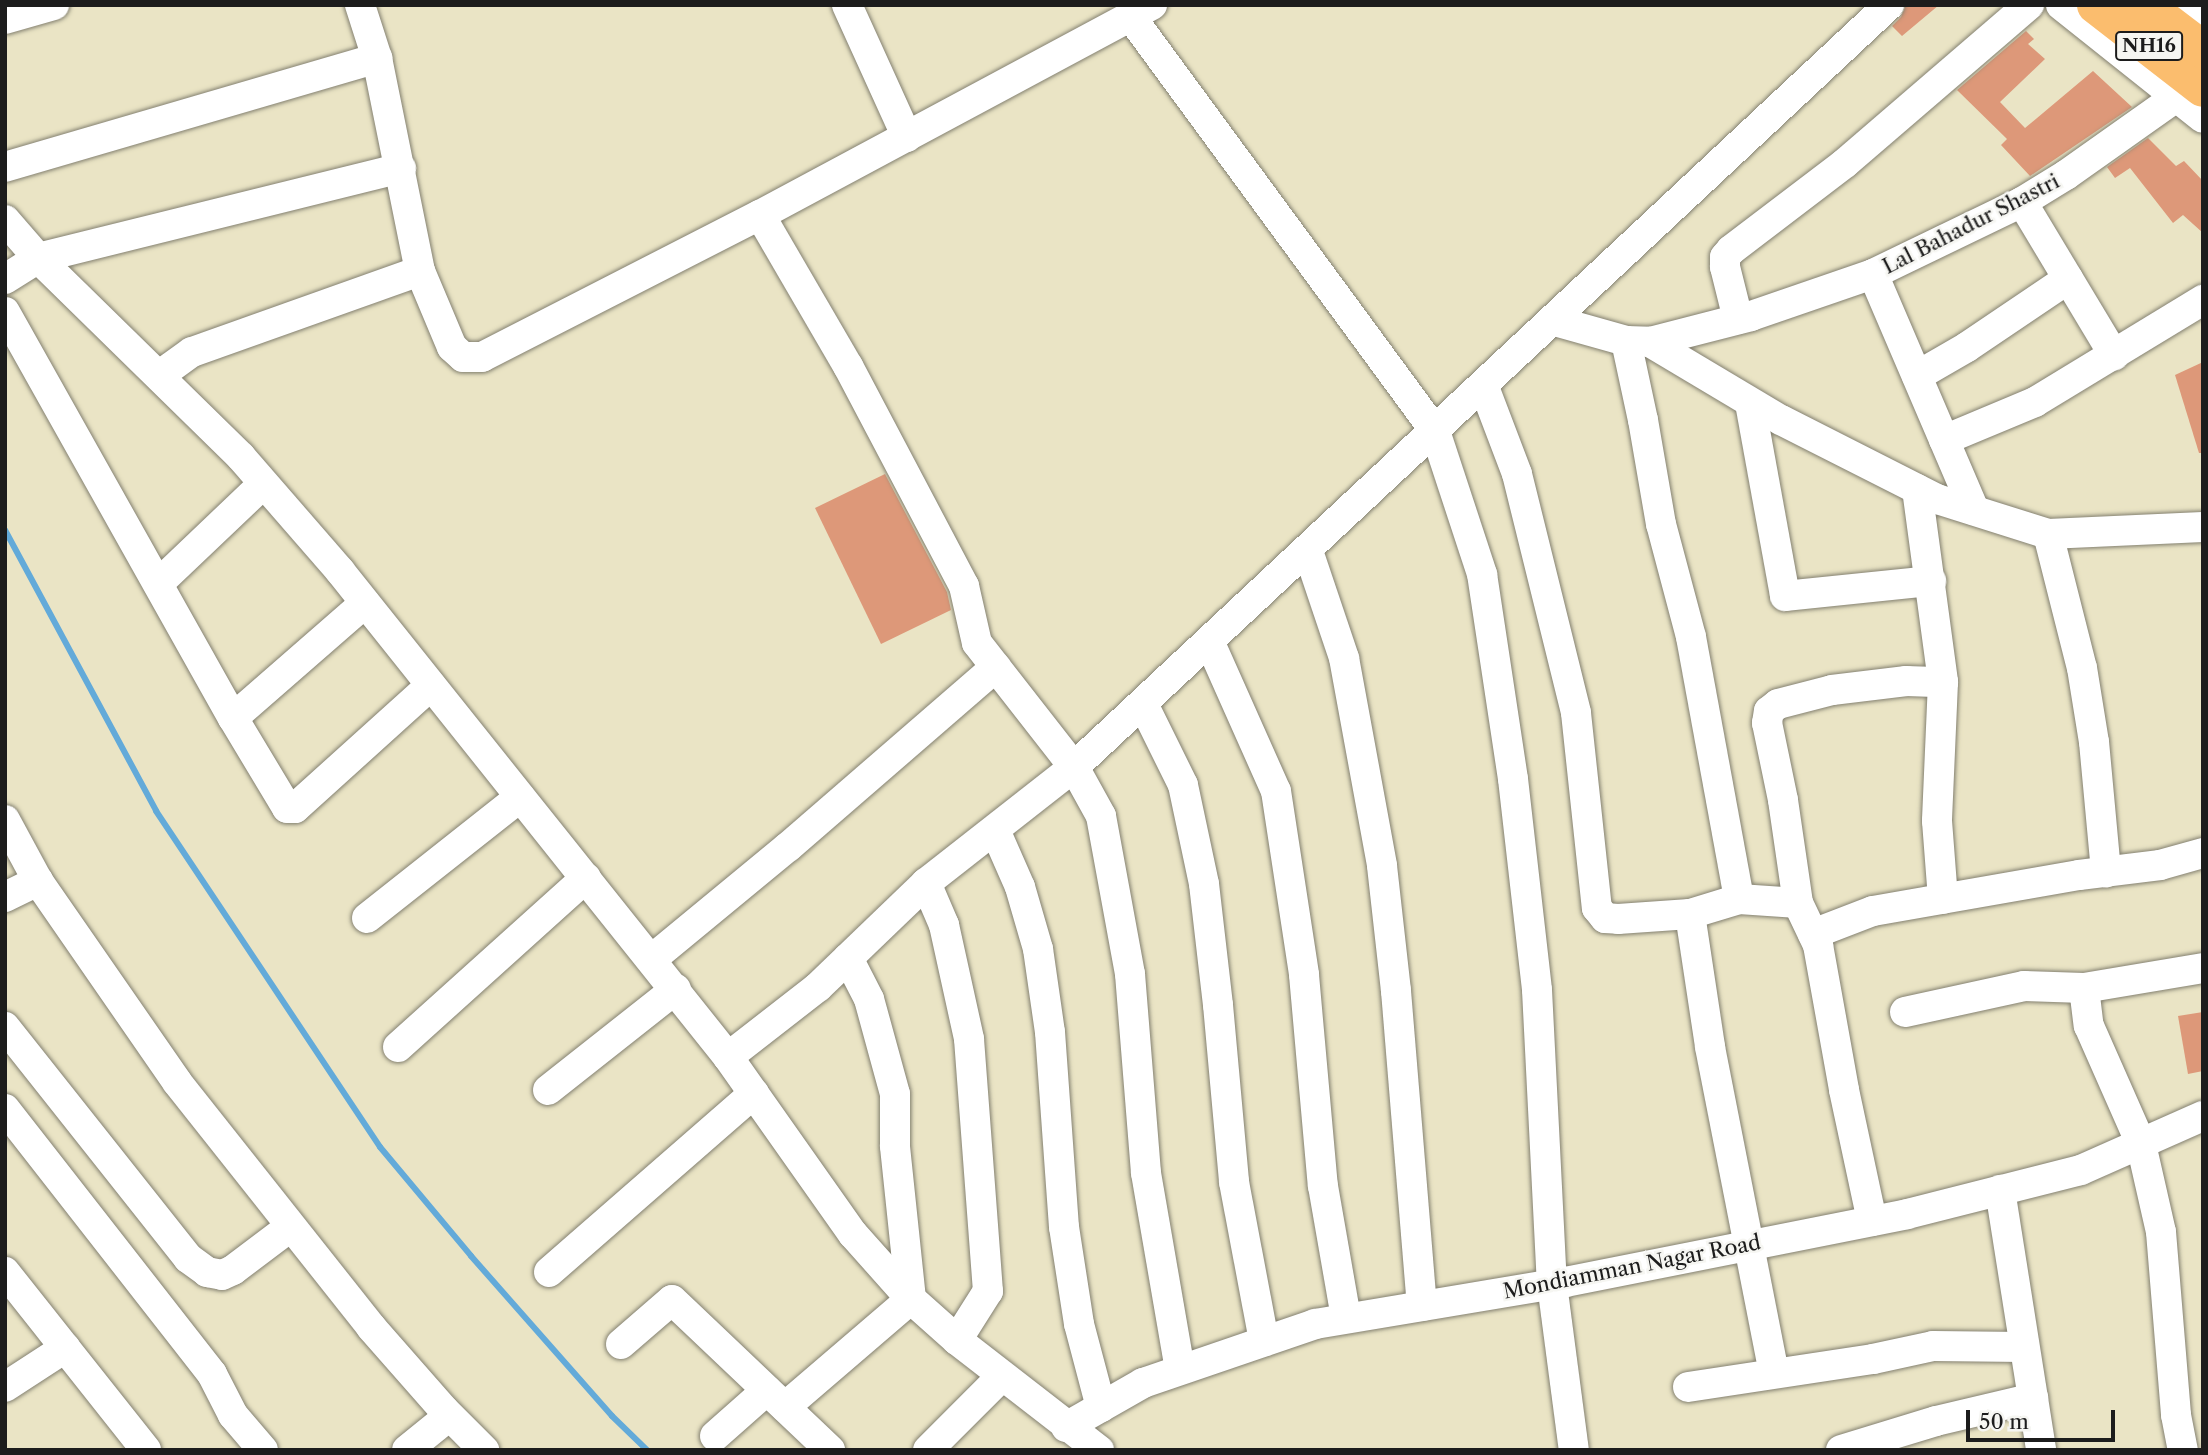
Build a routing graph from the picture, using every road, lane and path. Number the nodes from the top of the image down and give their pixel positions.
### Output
1 (54, 5) edge
2 (360, 5) edge
3 (847, 5) edge
4 (1889, 5) edge
5 (2029, 5) edge
6 (2061, 5) edge
7 (2096, 5) edge
8 (2144, 5) edge
9 (2180, 5) edge
10 (1142, 11) edge
11 (5, 19) edge
12 (2203, 22) edge
13 (2203, 50) edge
14 (377, 58) junction
15 (2190, 92) edge
16 (2203, 118) edge
17 (906, 136) junction
18 (5, 167) edge
19 (401, 168) junction
20 (2022, 202) junction
21 (760, 215) junction
22 (5, 220) edge
23 (38, 258) junction
24 (420, 271) junction
25 (1873, 274) junction
26 (5, 279) edge
27 (2068, 279) junction
28 (2203, 300) edge
29 (5, 312) edge
30 (1738, 319) junction
31 (1555, 321) junction
32 (1638, 342) junction
33 (2114, 355) junction
34 (160, 375) junction
35 (1917, 376) junction
36 (1484, 387) junction
37 (1750, 402) junction
38 (1435, 431) junction
39 (1944, 440) junction
40 (262, 485) junction
41 (1917, 489) junction
42 (1974, 510) junction
43 (2203, 527) edge
44 (2048, 534) junction
45 (1308, 551) junction
46 (1931, 581) junction
47 (159, 583) junction
48 (365, 603) junction
49 (1210, 643) junction
50 (996, 667) junction
51 (1943, 682) junction
52 (432, 685) junction
53 (1143, 704) junction
54 (233, 718) junction
55 (1074, 767) junction
56 (520, 797) junction
57 (5, 820) edge
58 (995, 830) junction
59 (2203, 853) edge
60 (2106, 872) junction
61 (586, 878) junction
62 (38, 881) junction
63 (926, 883) junction
64 (5, 897) edge
65 (1739, 899) junction
66 (1943, 899) junction
67 (1798, 903) junction
68 (1690, 914) junction
69 (367, 918) dead end
70 (1813, 934) junction
71 (848, 958) junction
72 (652, 959) junction
73 (2203, 968) edge
74 (2084, 988) junction
75 (676, 989) junction
76 (1905, 1013) dead end
77 (5, 1027) edge
78 (398, 1047) dead end
79 (728, 1057) junction
80 (548, 1090) dead end
81 (754, 1093) junction
82 (5, 1109) edge
83 (2203, 1116) edge
84 (2141, 1144) junction
85 (2000, 1191) junction
86 (1872, 1221) junction
87 (290, 1227) junction
88 (1749, 1245) junction
89 (5, 1272) edge
90 (549, 1272) dead end
91 (1552, 1284) junction
92 (911, 1300) junction
93 (1422, 1306) junction
94 (1346, 1318) junction
95 (957, 1340) junction
96 (1264, 1341) junction
97 (621, 1345) dead end
98 (2024, 1347) junction
99 (65, 1348) junction
100 (1180, 1370) junction
101 (1774, 1373) junction
102 (1001, 1377) junction
103 (5, 1387) edge
104 (1688, 1387) dead end
105 (776, 1398) junction
106 (2033, 1398) junction
107 (1101, 1406) junction
108 (449, 1416) junction
109 (1066, 1427) junction
110 (715, 1436) dead end
111 (1097, 1449) edge
112 (146, 1450) edge
113 (263, 1450) edge
114 (407, 1450) edge
115 (484, 1450) edge
116 (830, 1450) edge
117 (928, 1450) edge
118 (1574, 1450) edge
119 (1841, 1450) edge
120 (2041, 1450) edge
121 (2183, 1450) edge

1 - 11 street
2 - 14 street
3 - 17 street
4 - 31 street
5 - 30 street
6 - 15 street
7 - 15 highway, NH16
8 - 13 highway, NH16
9 - 12 street
10 - 17 street
10 - 38 street
14 - 18 street
14 - 19 street
15 - 16 street
15 - 20 street, Lal Bahadur Shastri
17 - 21 street
19 - 23 street
19 - 24 street
20 - 25 street, Lal Bahadur Shastri
20 - 27 street
21 - 24 street
21 - 50 street
22 - 23 street
23 - 26 street
23 - 34 street
24 - 34 street
25 - 30 street, Lal Bahadur Shastri
25 - 35 street
27 - 33 street
27 - 35 street
28 - 33 street
29 - 47 street
30 - 32 street, Lal Bahadur Shastri
31 - 32 street
31 - 36 street
32 - 37 street
32 - 65 street
33 - 39 street
34 - 40 street
35 - 39 street
36 - 38 street
36 - 68 street
37 - 41 street
37 - 46 street
38 - 45 street
38 - 91 street
39 - 42 street
40 - 47 street
40 - 48 street
41 - 42 street
41 - 46 street
42 - 44 street
43 - 44 street
44 - 60 street
45 - 49 street
45 - 93 street
46 - 51 street
47 - 54 street
48 - 52 street
48 - 54 street
49 - 53 street
49 - 94 street
50 - 55 street
50 - 72 street
51 - 66 street
51 - 67 street
52 - 54 street
52 - 56 street
53 - 55 street
53 - 96 street
55 - 58 street
55 - 100 street
56 - 61 street
56 - 69 street
57 - 62 street
58 - 63 street
58 - 107 street
59 - 60 street
60 - 66 street
61 - 72 street
61 - 78 street
62 - 64 street
62 - 87 street
63 - 71 street
63 - 95 street
65 - 67 street
65 - 68 street
66 - 70 street
67 - 70 street
68 - 88 street
70 - 86 street
71 - 79 street
71 - 92 street
72 - 75 street
73 - 74 street
74 - 76 street
74 - 84 street
75 - 79 street
75 - 80 street
77 - 87 street
79 - 81 street
81 - 90 street
81 - 92 street
82 - 113 street
83 - 84 street, Mondiamman Nagar Road
84 - 85 street, Mondiamman Nagar Road
84 - 121 street
85 - 86 street, Mondiamman Nagar Road
85 - 98 street
86 - 88 street, Mondiamman Nagar Road
87 - 108 street
88 - 91 street, Mondiamman Nagar Road
88 - 101 street
89 - 99 street
91 - 93 street, Mondiamman Nagar Road
91 - 118 street
92 - 95 street
92 - 105 street
93 - 94 street, Mondiamman Nagar Road
94 - 96 street, Mondiamman Nagar Road
95 - 102 street
96 - 100 street, Mondiamman Nagar Road
97 - 105 street
98 - 101 street
98 - 106 street
99 - 103 street
99 - 112 street
100 - 107 street, Mondiamman Nagar Road
101 - 104 street
102 - 109 street
102 - 117 street
105 - 110 street
105 - 116 street
106 - 119 street
106 - 120 street
107 - 109 street, Mondiamman Nagar Road
108 - 114 street
108 - 115 street
109 - 111 street

